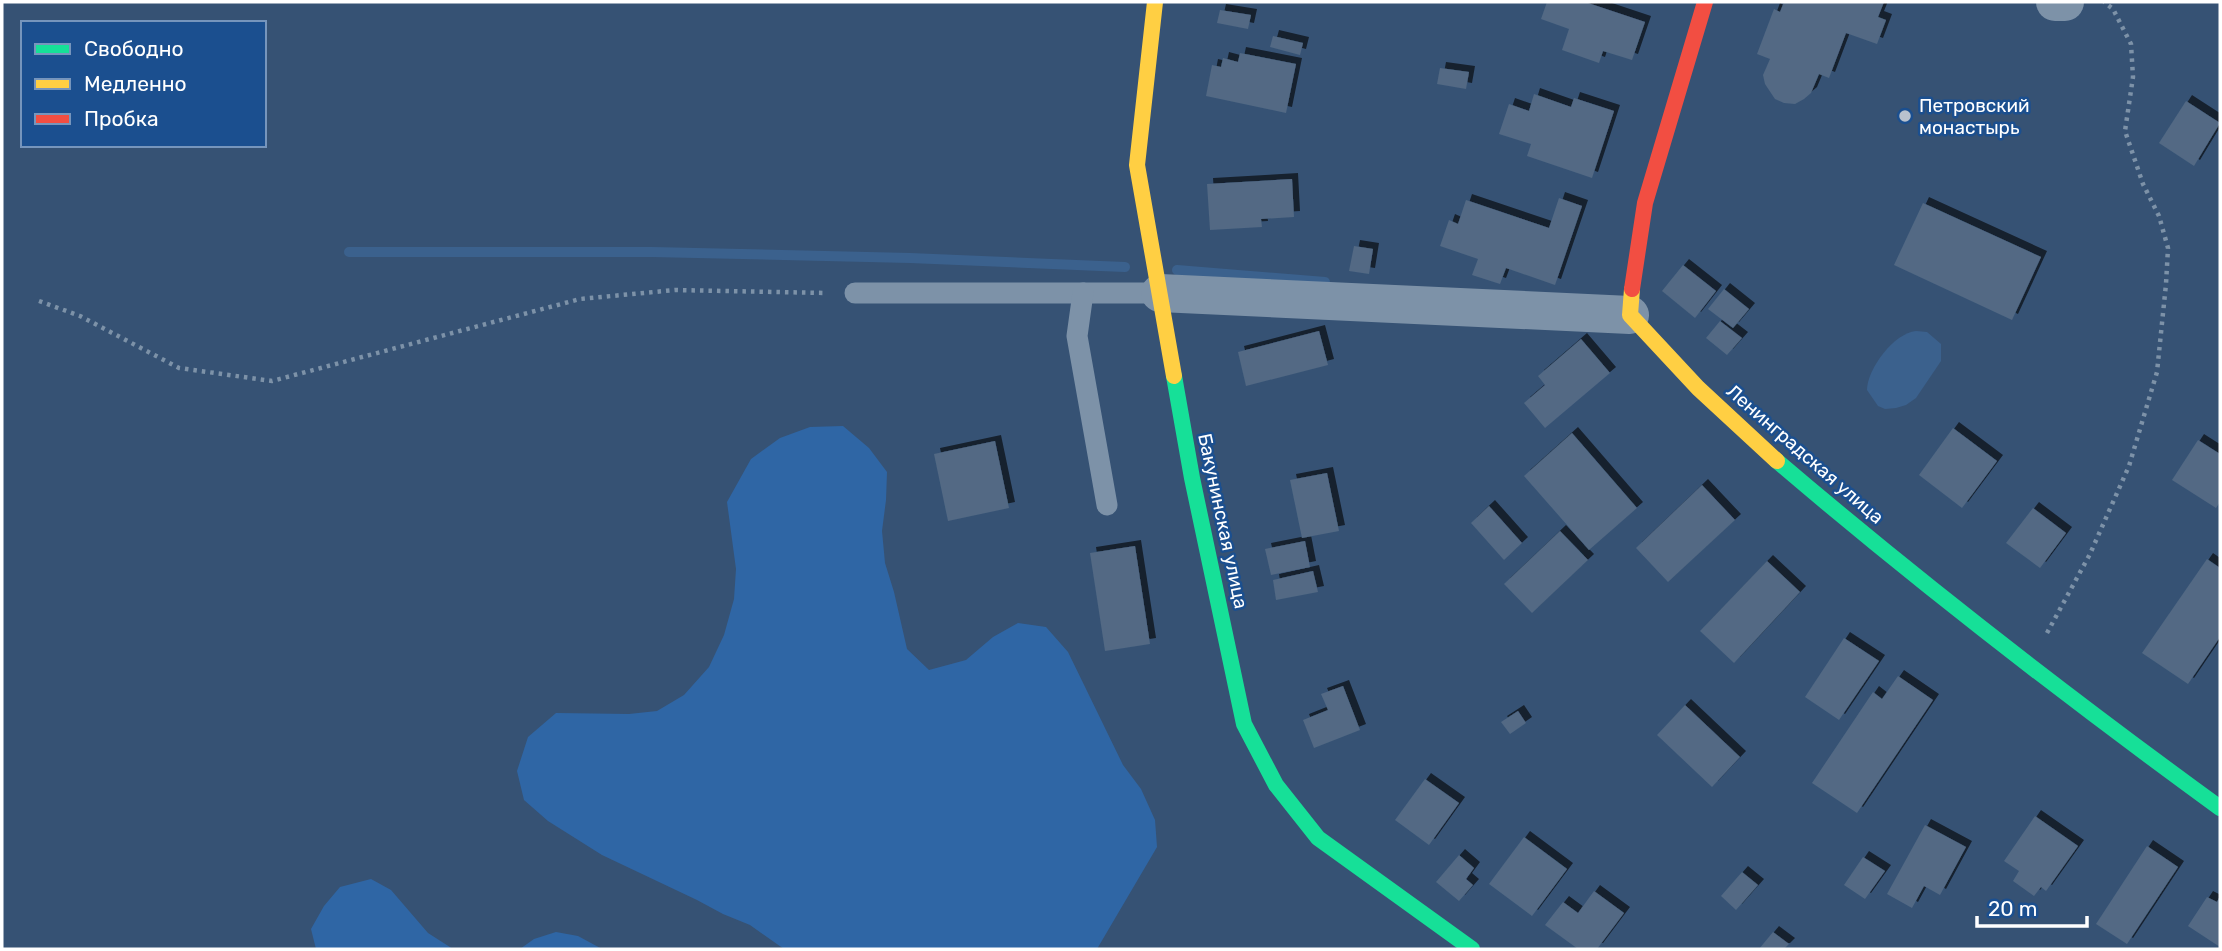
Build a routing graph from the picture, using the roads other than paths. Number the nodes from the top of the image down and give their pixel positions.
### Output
1 (1155, 2) edge
2 (1705, 2) edge
3 (2055, 2) edge
4 (2065, 2) edge
5 (855, 293) road end
6 (1083, 293) junction
7 (1160, 293) junction
8 (1630, 315) junction
9 (1107, 505) dead end
10 (2220, 808) edge
11 (1472, 949) edge

1 - 7 street, Бакунинская улица
2 - 8 street
3 - 4 street
5 - 6 lane
6 - 7 lane
6 - 9 lane
7 - 8 street
7 - 11 street, Бакунинская улица
8 - 10 street, Ленинградская улица

